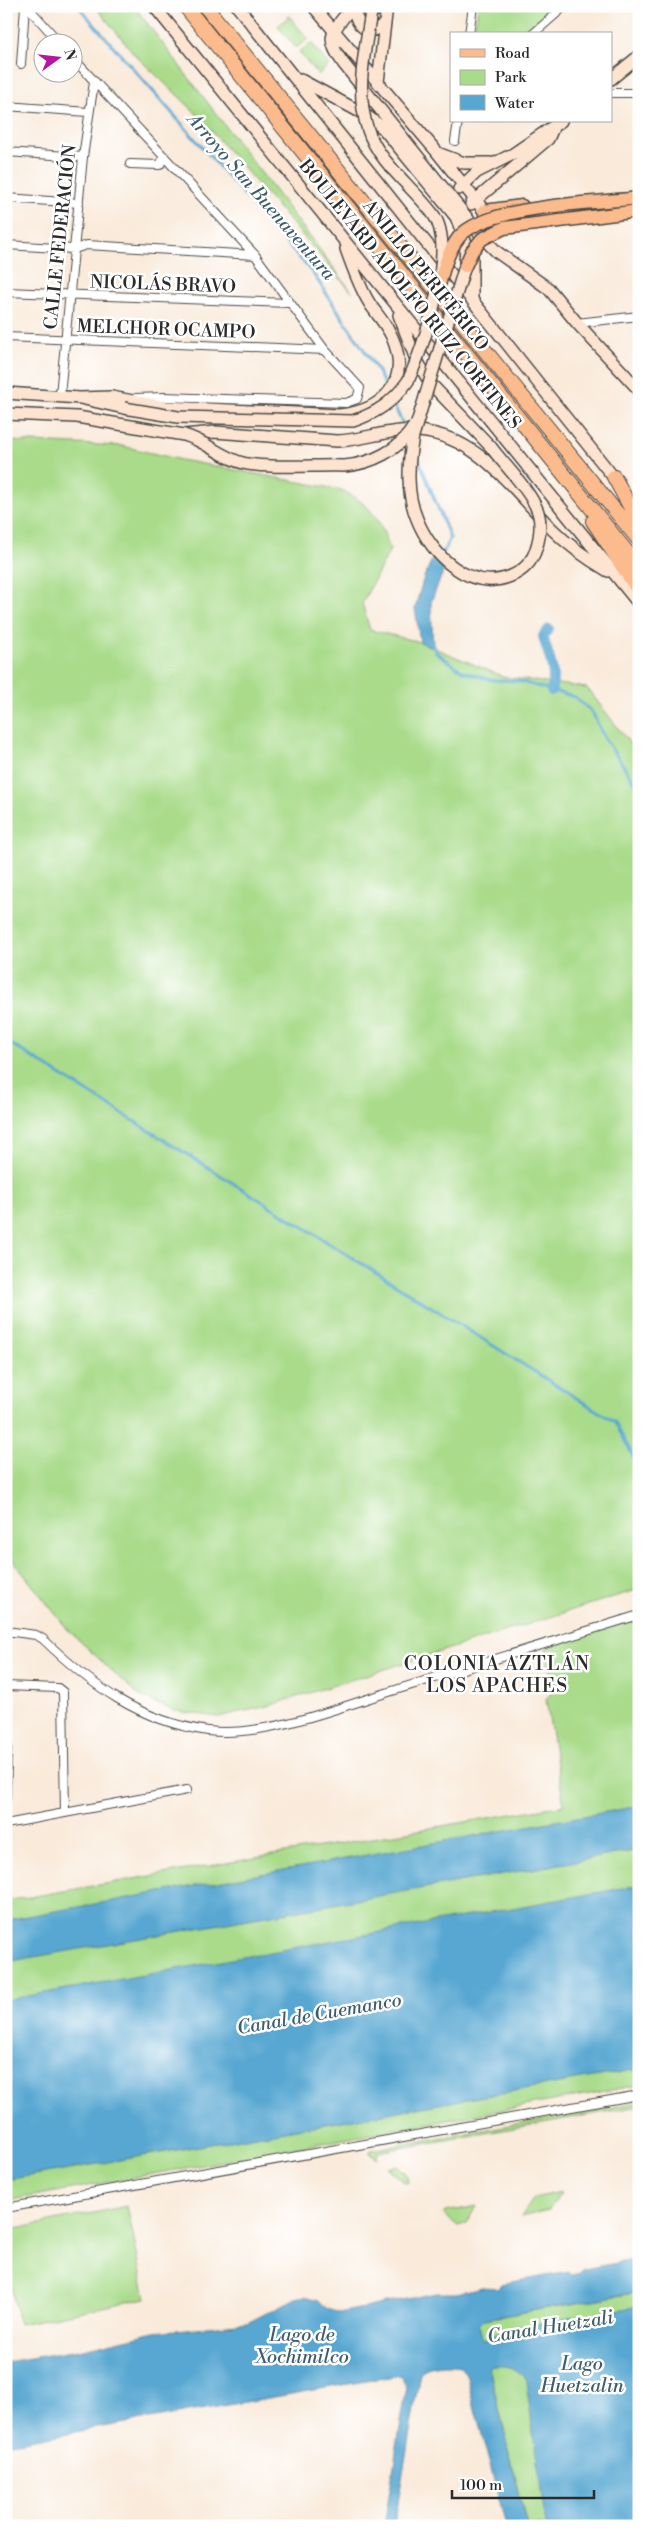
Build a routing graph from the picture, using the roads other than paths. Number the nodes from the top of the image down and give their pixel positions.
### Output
1 (26, 6) edge
2 (154, 6) edge
3 (185, 6) edge
4 (205, 6) edge
5 (237, 6) edge
6 (364, 6) edge
7 (372, 6) edge
8 (386, 6) edge
9 (473, 6) edge
10 (565, 6) edge
11 (315, 8) edge
12 (352, 8) edge
13 (385, 24) junction
14 (333, 30) junction
15 (50, 32) edge
16 (469, 32) edge
17 (535, 32) edge
18 (639, 56) edge
19 (279, 58) junction
20 (21, 64) dead end
21 (82, 68) edge
22 (612, 78) edge
23 (94, 82) junction
24 (378, 82) junction
25 (612, 93) edge
26 (639, 93) edge
27 (6, 106) edge
28 (88, 112) junction
29 (458, 122) edge
30 (557, 124) edge
31 (456, 141) dead end
32 (6, 152) edge
33 (437, 152) junction
34 (164, 156) junction
35 (83, 157) junction
36 (494, 163) junction
37 (130, 164) dead end
38 (463, 185) junction
39 (639, 192) edge
40 (451, 195) junction
41 (6, 198) edge
42 (639, 198) edge
43 (476, 200) junction
44 (79, 203) junction
45 (530, 205) junction
46 (463, 210) junction
47 (484, 211) junction
48 (639, 211) edge
49 (639, 217) edge
50 (529, 229) junction
51 (502, 233) junction
52 (341, 238) junction
53 (484, 239) junction
54 (6, 245) edge
55 (74, 249) junction
56 (255, 255) junction
57 (465, 266) junction
58 (438, 289) junction
59 (6, 292) edge
60 (70, 296) junction
61 (472, 298) junction
62 (289, 303) junction
63 (396, 306) junction
64 (639, 316) edge
65 (577, 323) junction
66 (6, 337) edge
67 (65, 340) junction
68 (325, 350) junction
69 (639, 390) edge
70 (6, 393) edge
71 (60, 396) junction
72 (124, 403) junction
73 (6, 414) edge
74 (420, 416) junction
75 (184, 435) junction
76 (614, 477) junction
77 (575, 488) junction
78 (639, 508) edge
79 (639, 523) edge
80 (639, 540) edge
81 (639, 567) edge
82 (614, 574) junction
83 (639, 591) edge
84 (639, 604) edge
85 (639, 1615) edge
86 (6, 1631) edge
87 (6, 1686) edge
88 (8, 1720) dead end
89 (187, 1790) dead end
90 (6, 1799) edge
91 (65, 1813) junction
92 (6, 1824) edge
93 (639, 2095) edge
94 (6, 2208) edge

1 - 15 street
1 - 20 street
2 - 52 main road, BOULEVARD ADOLFO RUIZ CORTINES
3 - 77 highway, ANILLO PERIFÉRICO
4 - 80 highway, ANILLO PERIFÉRICO
5 - 19 main road
6 - 8 main road
7 - 58 main road, bridge
8 - 13 main road
9 - 16 street
10 - 17 street
11 - 12 main road
11 - 14 main road
12 - 13 main road
12 - 14 main road
13 - 24 main road
14 - 24 main road
14 - 40 main road
18 - 22 main road
19 - 57 main road, bridge
19 - 61 main road
21 - 23 street
23 - 28 street, CALLE FEDERACIÓN
23 - 34 street
24 - 33 main road
25 - 26 street
27 - 28 street
28 - 35 street, CALLE FEDERACIÓN
29 - 31 street
30 - 36 main road
30 - 43 main road
32 - 35 street
33 - 36 main road
33 - 38 main road
34 - 37 street
34 - 56 street
35 - 44 street, CALLE FEDERACIÓN
36 - 38 main road
38 - 40 main road
38 - 43 main road
39 - 45 main road
40 - 46 main road
41 - 44 street
42 - 58 main road, bridge
43 - 46 main road
43 - 47 main road
44 - 55 street, CALLE FEDERACIÓN
45 - 47 main road
45 - 50 main road
46 - 53 main road
47 - 51 main road
47 - 53 main road
48 - 57 main road, bridge
49 - 50 main road
50 - 51 main road
51 - 53 main road
52 - 63 main road, BOULEVARD ADOLFO RUIZ CORTINES
52 - 72 main road
53 - 61 main road
53 - 65 main road
54 - 55 street
55 - 56 street
55 - 60 street, CALLE FEDERACIÓN
56 - 62 street
57 - 74 main road, bridge
58 - 72 main road, bridge
59 - 60 street, NICOLÁS BRAVO
60 - 62 street, NICOLÁS BRAVO
60 - 67 street, CALLE FEDERACIÓN
61 - 76 main road
62 - 68 street
63 - 74 main road, bridge
63 - 82 main road, BOULEVARD ADOLFO RUIZ CORTINES
64 - 65 street
65 - 69 main road
66 - 67 street, MELCHOR OCAMPO
67 - 68 street, MELCHOR OCAMPO
67 - 71 street, CALLE FEDERACIÓN
68 - 72 street
70 - 71 main road
71 - 72 main road
73 - 75 main road
74 - 75 main road, bridge
75 - 82 main road, bridge
76 - 78 main road
76 - 79 highway
77 - 81 highway, ANILLO PERIFÉRICO
77 - 83 highway
82 - 84 main road, BOULEVARD ADOLFO RUIZ CORTINES
85 - 86 street
87 - 91 street
88 - 90 street
89 - 91 street
91 - 92 street
93 - 94 street

